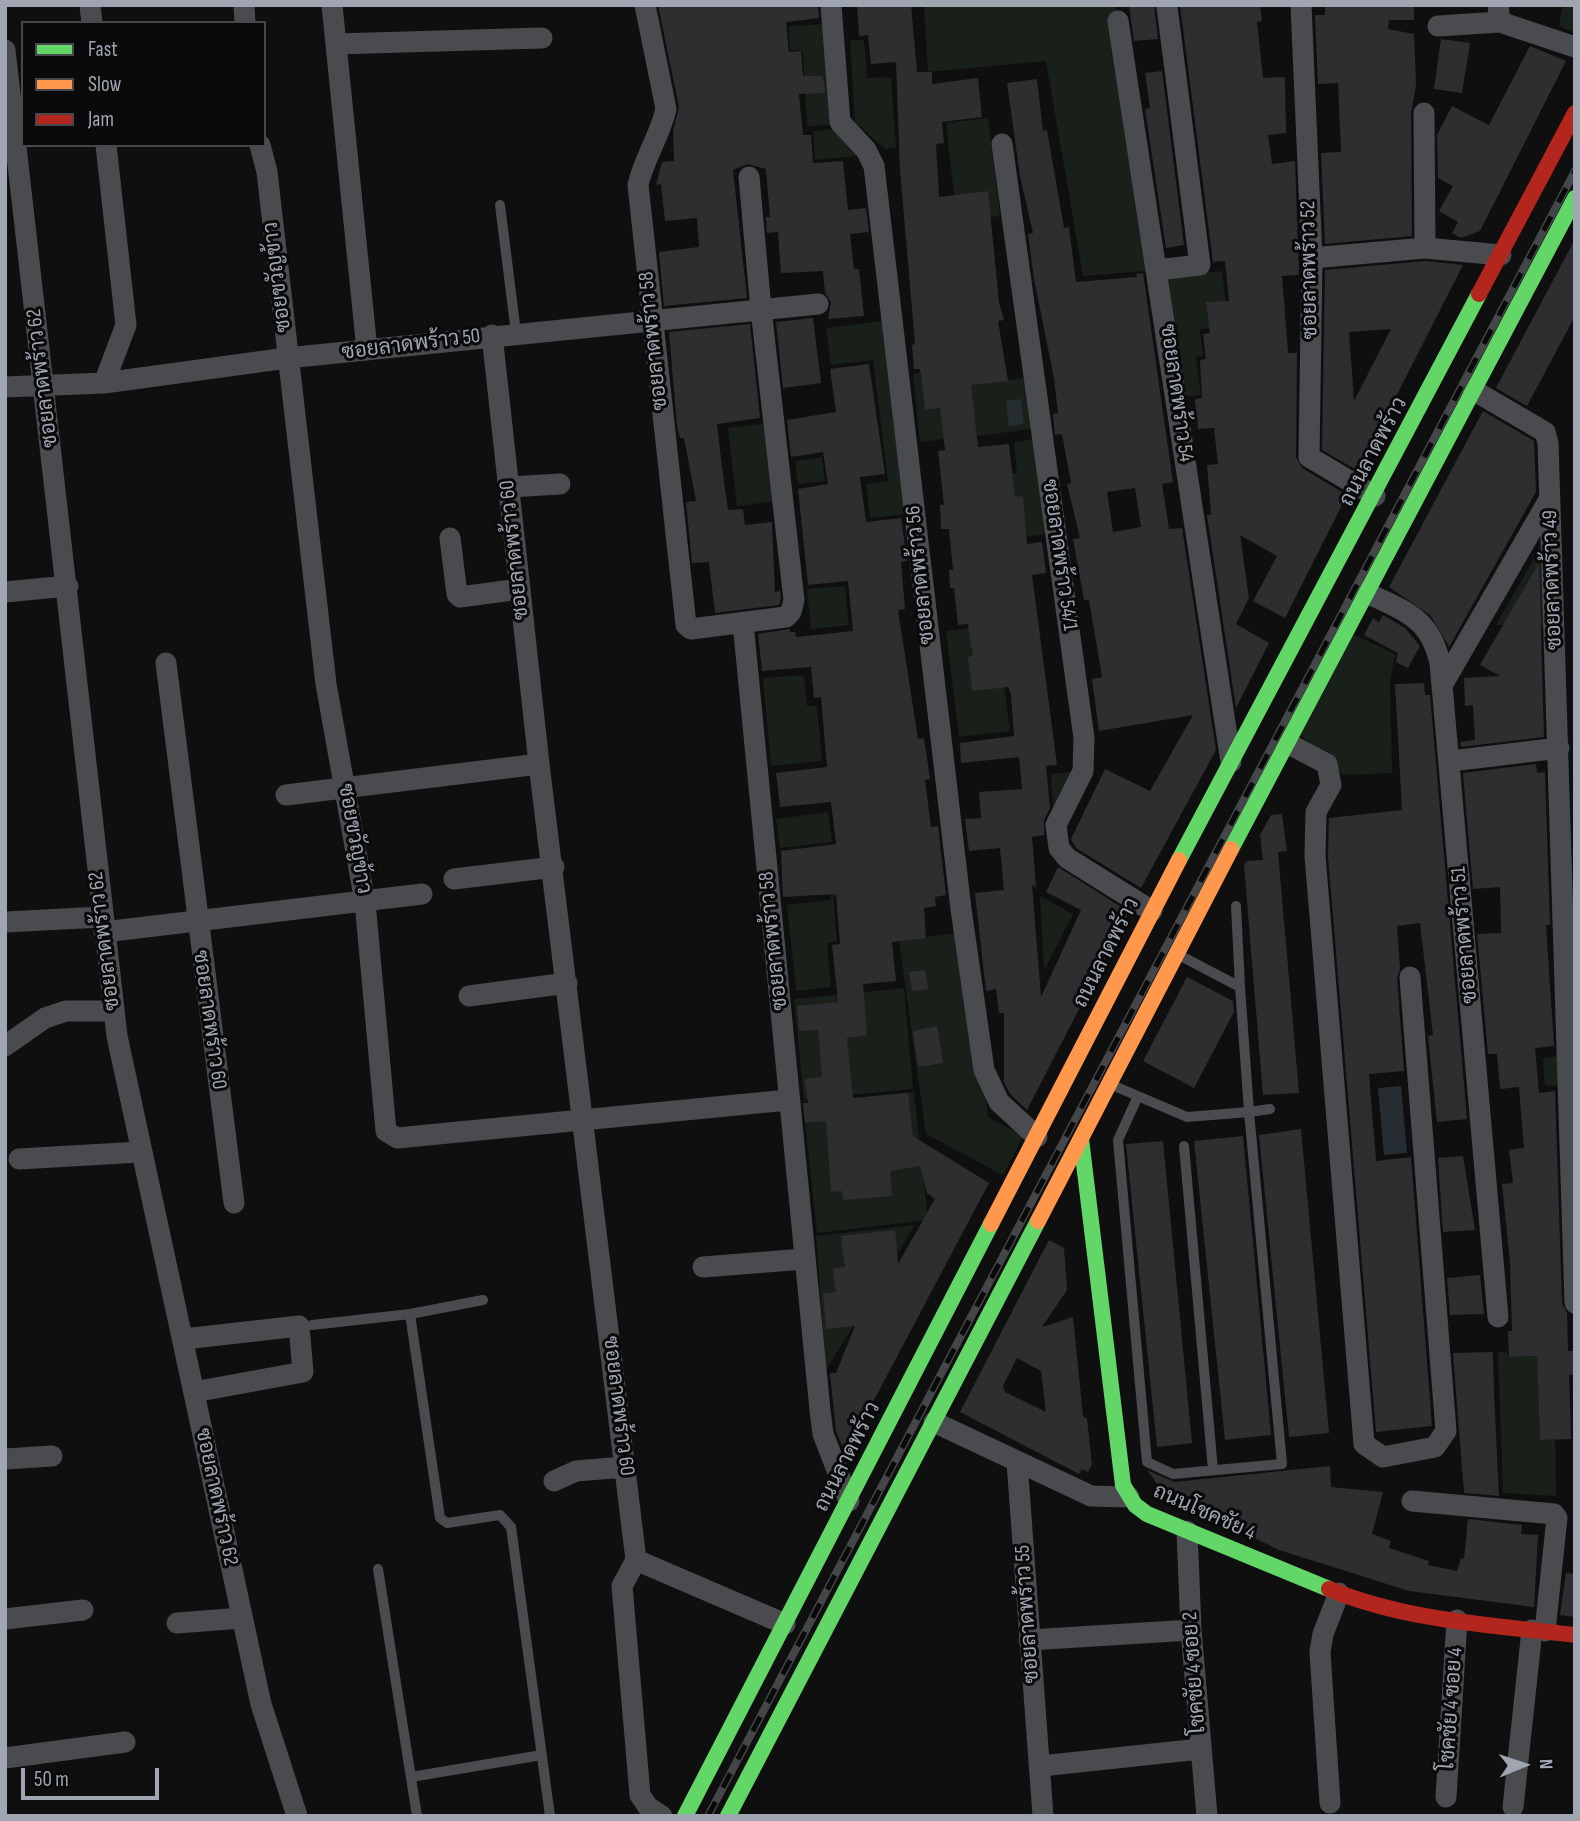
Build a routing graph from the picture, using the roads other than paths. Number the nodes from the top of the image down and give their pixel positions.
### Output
1 (332, 5) edge
2 (645, 5) edge
3 (831, 5) edge
4 (1301, 5) edge
5 (1167, 6) edge
6 (1499, 13) edge
7 (1118, 21) dead end
8 (1438, 26) dead end
9 (542, 38) dead end
10 (336, 44) junction
11 (1575, 47) edge
12 (5, 50) edge
13 (1424, 113) dead end
14 (1575, 113) edge
15 (1002, 144) dead end
16 (106, 147) edge
17 (261, 147) edge
18 (749, 177) dead end
19 (1575, 198) edge
20 (500, 205) dead end
21 (15, 239) edge
22 (1425, 248) junction
23 (1501, 255) junction
24 (1312, 258) junction
25 (1157, 270) junction
26 (818, 304) dead end
27 (761, 309) junction
28 (652, 320) junction
29 (516, 333) junction
30 (492, 335) junction
31 (367, 350) junction
32 (287, 358) junction
33 (44, 383) junction
34 (104, 383) junction
35 (5, 387) edge
36 (1473, 390) junction
37 (560, 484) dead end
38 (509, 486) junction
39 (1375, 496) junction
40 (1551, 496) junction
41 (450, 538) dead end
42 (68, 586) junction
43 (520, 589) junction
44 (1365, 592) junction
45 (5, 593) edge
46 (743, 624) junction
47 (166, 663) dead end
48 (1444, 682) junction
49 (1287, 743) junction
50 (1559, 748) junction
51 (1451, 761) junction
52 (539, 764) junction
53 (1231, 764) junction
54 (345, 789) junction
55 (286, 795) dead end
56 (554, 867) junction
57 (454, 879) dead end
58 (422, 894) dead end
59 (365, 902) junction
60 (1236, 906) dead end
61 (1152, 911) junction
62 (196, 921) junction
63 (5, 922) edge
64 (103, 924) junction
65 (1177, 954) junction
66 (1410, 977) dead end
67 (567, 983) junction
68 (1240, 987) junction
69 (469, 996) dead end
70 (113, 1011) junction
71 (5, 1046) edge
72 (1110, 1084) junction
73 (1138, 1096) junction
74 (788, 1100) junction
75 (1270, 1109) dead end
76 (1250, 1112) junction
77 (582, 1121) junction
78 (1037, 1137) junction
79 (1081, 1139) junction
80 (1184, 1146) dead end
81 (140, 1152) junction
82 (19, 1159) dead end
83 (234, 1203) dead end
84 (804, 1259) junction
85 (703, 1267) dead end
86 (483, 1300) dead end
87 (1575, 1303) edge
88 (411, 1314) junction
89 (1498, 1317) dead end
90 (312, 1325) dead end
91 (184, 1339) junction
92 (1139, 1362) junction
93 (1108, 1366) junction
94 (194, 1392) junction
95 (934, 1422) junction
96 (52, 1456) dead end
97 (5, 1459) edge
98 (1017, 1462) junction
99 (625, 1467) junction
100 (1213, 1470) junction
101 (554, 1480) dead end
102 (1129, 1497) junction
103 (849, 1501) junction
104 (1412, 1502) dead end
105 (1187, 1531) junction
106 (636, 1560) junction
107 (378, 1569) dead end
108 (1339, 1594) junction
109 (83, 1610) dead end
110 (242, 1618) junction
111 (5, 1619) edge
112 (1457, 1620) junction
113 (177, 1623) dead end
114 (785, 1625) junction
115 (1191, 1630) junction
116 (1538, 1631) junction
117 (1575, 1635) edge
118 (1029, 1640) junction
119 (125, 1742) dead end
120 (1200, 1749) junction
121 (542, 1755) junction
122 (5, 1758) edge
123 (1041, 1766) junction
124 (411, 1777) junction
125 (1446, 1797) dead end
126 (1330, 1803) dead end
127 (1513, 1807) dead end
128 (297, 1816) edge
129 (417, 1816) edge
130 (550, 1816) edge
131 (662, 1816) edge
132 (685, 1816) edge
133 (728, 1816) edge
134 (1043, 1816) edge
135 (1207, 1816) edge

1 - 10 street
2 - 28 street, ซอยลาดพร้าว 58
3 - 78 street, ซอยลาดพร้าว 56
4 - 24 street, ซอยลาดพร้าว 52
5 - 25 street
6 - 8 street
6 - 11 street
7 - 25 street, ซอยลาดพร้าว 54
9 - 10 street
10 - 31 street
12 - 21 street, ซอยลาดพร้าว 62
13 - 22 street
14 - 23 main road, ถนนลาดพร้าว
15 - 61 street, ซอยลาดพร้าว 54/1
16 - 34 street
17 - 32 street, ซอยขวัญข้าว
18 - 27 street, ซอยลาดพร้าว 58
19 - 36 main road
20 - 29 lane
21 - 33 street, ซอยลาดพร้าว 62
22 - 23 street
22 - 24 street
23 - 39 main road, ถนนลาดพร้าว
24 - 39 street, ซอยลาดพร้าว 52
25 - 53 street, ซอยลาดพร้าว 54
26 - 27 street, ซอยลาดพร้าว 50
27 - 28 street, ซอยลาดพร้าว 50
27 - 46 street, ซอยลาดพร้าว 58
28 - 29 street, ซอยลาดพร้าว 50
28 - 46 street, ซอยลาดพร้าว 58
29 - 30 street, ซอยลาดพร้าว 50
30 - 31 street, ซอยลาดพร้าว 50
30 - 38 street, ซอยลาดพร้าว 60
31 - 32 street, ซอยลาดพร้าว 50
32 - 34 street, ซอยลาดพร้าว 50
32 - 54 street, ซอยขวัญข้าว
33 - 34 street, ซอยลาดพร้าว 50
33 - 35 street, ซอยลาดพร้าว 50
33 - 42 street, ซอยลาดพร้าว 62
36 - 40 street, ซอยลาดพร้าว 49
36 - 44 main road
37 - 38 street
38 - 43 street, ซอยลาดพร้าว 60
39 - 53 main road, ถนนลาดพร้าว
40 - 48 street, ซอยลาดพร้าว 49
40 - 50 street, ซอยลาดพร้าว 49
41 - 43 street
42 - 45 street
42 - 64 street, ซอยลาดพร้าว 62
43 - 52 street, ซอยลาดพร้าว 60
44 - 48 street, ซอยลาดพร้าว 51
44 - 49 main road
46 - 74 street, ซอยลาดพร้าว 58
47 - 62 street, ซอยลาดพร้าว 60
48 - 51 street, ซอยลาดพร้าว 51
49 - 65 main road
49 - 66 street
50 - 51 street
50 - 87 street, ซอยลาดพร้าว 49
51 - 89 street, ซอยลาดพร้าว 51
52 - 54 street
52 - 56 street, ซอยลาดพร้าว 60
53 - 61 main road, ถนนลาดพร้าว
54 - 55 street
54 - 59 street, ซอยขวัญข้าว
56 - 57 street
56 - 67 street, ซอยลาดพร้าว 60
58 - 59 street, ซอยลาดพร้าว 60
59 - 62 street, ซอยลาดพร้าว 60
59 - 77 street, ซอยขวัญข้าว
60 - 68 lane
61 - 78 main road, ถนนลาดพร้าว
62 - 64 street, ซอยลาดพร้าว 60
62 - 83 street, ซอยลาดพร้าว 60
63 - 64 street, ซอยลาดพร้าว 60
64 - 70 street, ซอยลาดพร้าว 62
65 - 68 lane
65 - 72 main road
67 - 69 street
67 - 77 street, ซอยลาดพร้าว 60
68 - 76 lane
70 - 71 street
70 - 81 street, ซอยลาดพร้าว 62
72 - 73 lane
72 - 79 main road
73 - 76 lane
73 - 92 lane
74 - 77 street, ซอยขวัญข้าว
74 - 84 street, ซอยลาดพร้าว 58
75 - 76 lane
76 - 100 lane
77 - 99 street, ซอยลาดพร้าว 60
78 - 103 main road, ถนนลาดพร้าว
79 - 93 main road, ถนนโชคชัย 4
79 - 95 main road
80 - 100 lane
81 - 82 street
81 - 91 street, ซอยลาดพร้าว 62
84 - 85 street
84 - 103 street, ซอยลาดพร้าว 58
86 - 88 lane
88 - 90 lane
88 - 121 lane
91 - 94 street, ซอยลาดพร้าว 62
91 - 94 street
92 - 93 lane
92 - 100 lane
93 - 102 main road, ถนนโชคชัย 4
94 - 110 street, ซอยลาดพร้าว 62
95 - 98 street
95 - 133 main road
96 - 97 street
98 - 102 street
98 - 118 street, ซอยลาดพร้าว 55
99 - 101 street
99 - 106 street, ซอยลาดพร้าว 60
102 - 105 main road, ถนนโชคชัย 4
103 - 114 main road, ถนนลาดพร้าว
104 - 116 street
105 - 108 main road, ถนนโชคชัย 4
105 - 115 street, โชคชัย 4 ซอย 2
106 - 114 street
106 - 131 street
107 - 124 lane
108 - 112 main road, ถนนโชคชัย 4
108 - 126 street
109 - 111 street
110 - 113 street
110 - 128 street, ซอยลาดพร้าว 62
112 - 116 main road, ถนนโชคชัย 4
112 - 125 street, โชคชัย 4 ซอย 4
114 - 132 main road, ถนนลาดพร้าว
115 - 118 street
115 - 120 street, โชคชัย 4 ซอย 2
116 - 117 main road, ถนนโชคชัย 4
116 - 127 street
118 - 123 street, ซอยลาดพร้าว 55
119 - 122 street
120 - 123 street
120 - 135 street, โชคชัย 4 ซอย 2
121 - 124 lane
121 - 130 lane
123 - 134 street, ซอยลาดพร้าว 55
124 - 129 lane

